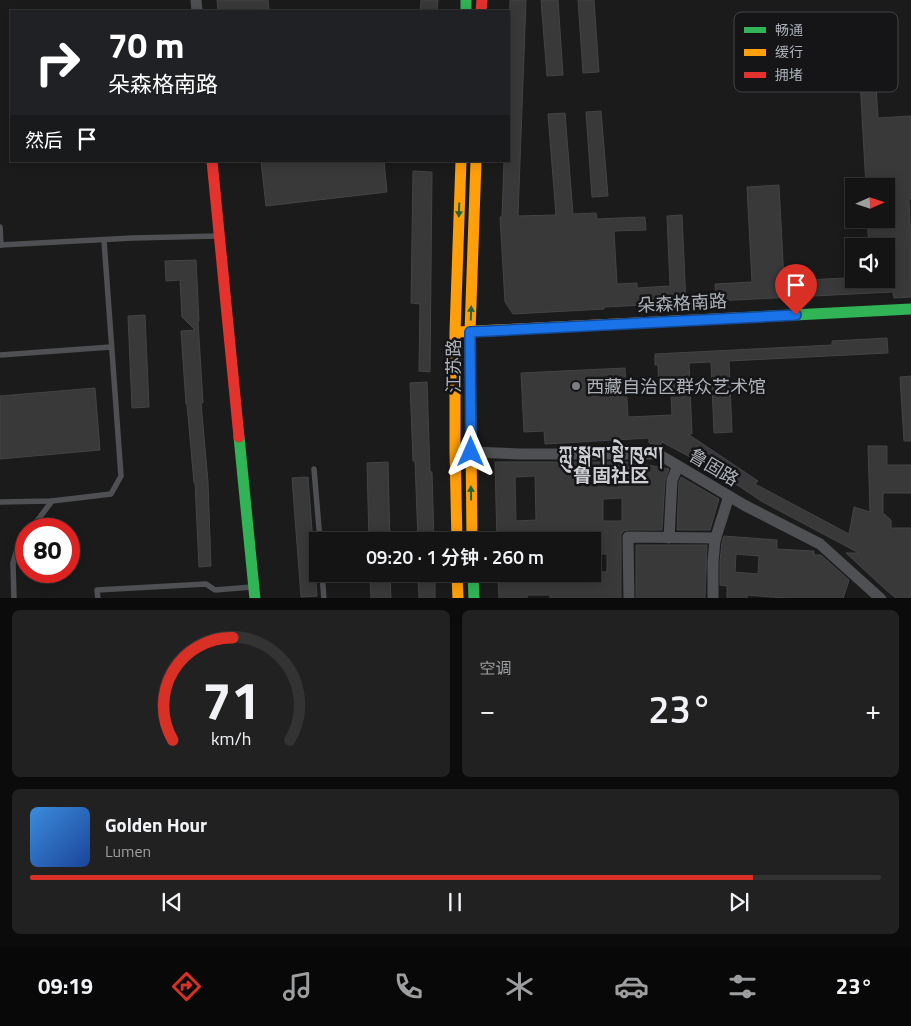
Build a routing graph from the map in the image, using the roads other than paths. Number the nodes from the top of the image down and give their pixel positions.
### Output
1 (212, 162) edge
2 (461, 162) edge
3 (476, 162) edge
4 (0, 227) edge
5 (220, 236) junction
6 (104, 240) junction
7 (1, 245) edge
8 (911, 309) edge
9 (455, 332) junction
10 (470, 332) junction
11 (111, 347) junction
12 (0, 355) edge
13 (471, 452) junction
14 (678, 466) junction
15 (314, 469) dead end
16 (729, 496) junction
17 (52, 501) junction
18 (0, 502) edge
19 (39, 518) edge
20 (319, 532) edge
21 (457, 532) edge
22 (472, 532) edge
23 (669, 538) junction
24 (716, 538) junction
25 (15, 556) edge
26 (323, 582) edge
27 (457, 582) edge
28 (473, 582) edge
29 (254, 593) edge
30 (14, 598) edge
31 (98, 598) edge
32 (324, 598) edge
33 (458, 598) edge
34 (474, 598) edge
35 (629, 598) edge
36 (713, 598) edge
37 (882, 598) edge

1 - 5 main road
2 -> 9 main road, 江苏路
10 -> 3 main road, 江苏路
4 - 7 lane
5 - 6 lane
5 - 29 main road
6 - 7 lane
6 - 11 lane
8 - 10 main road, 朵森格南路
9 - 10 main road, 朵森格南路
9 - 21 main road, 江苏路
10 - 13 main road, 江苏路
11 - 12 lane
11 - 17 lane
13 - 14 street, 鲁固路
22 -> 13 main road, 江苏路
14 - 16 street, 鲁固路
14 - 23 street
15 - 20 lane
16 - 24 street
16 - 37 street, 鲁固路
17 - 18 lane
17 - 19 lane
23 - 24 street
23 - 35 street
24 - 36 street
25 - 30 lane
26 - 32 lane
27 - 33 main road
28 - 34 main road
29 - 31 lane

